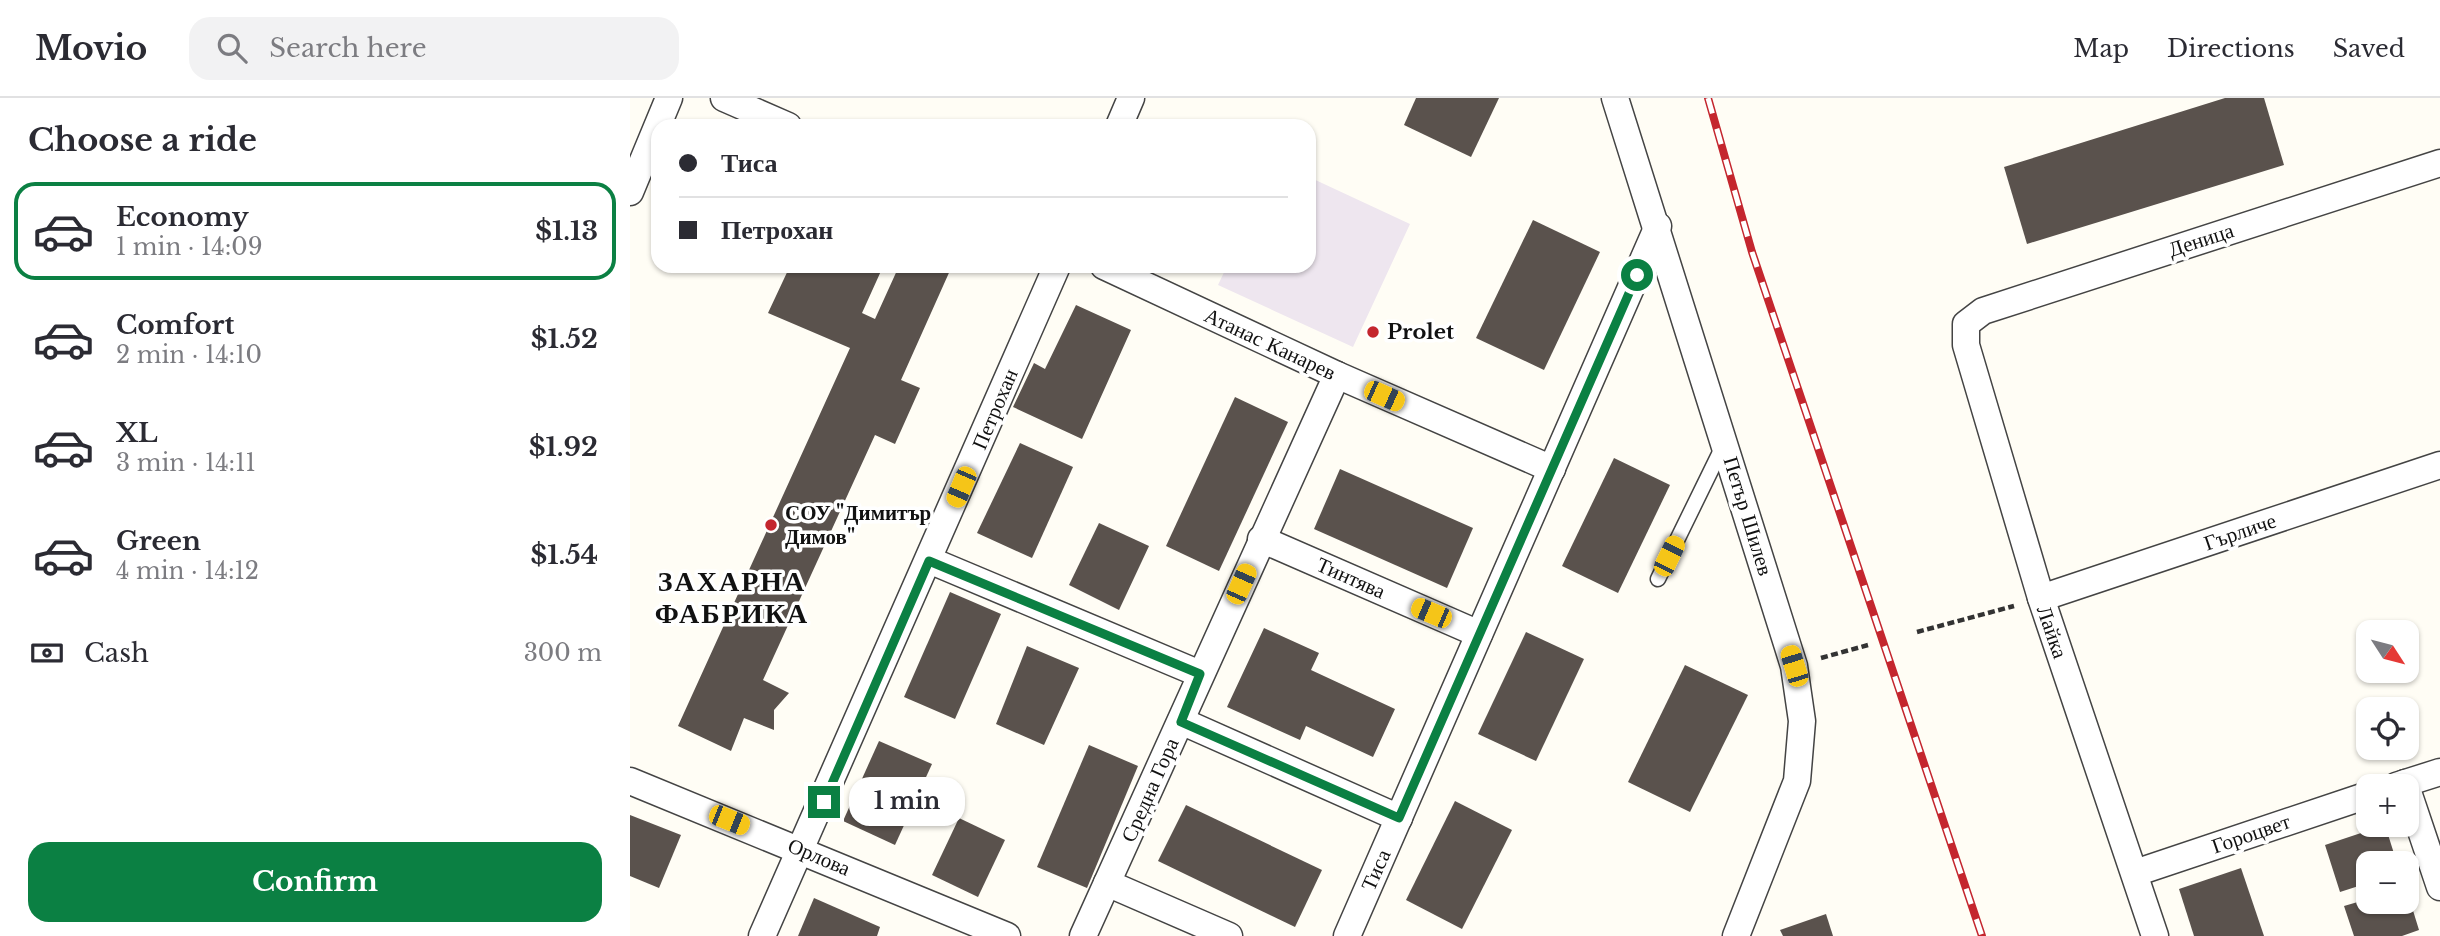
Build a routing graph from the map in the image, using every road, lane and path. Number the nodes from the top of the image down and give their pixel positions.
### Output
1 (669, 98) edge
2 (724, 98) edge
3 (1131, 98) edge
4 (1615, 98) edge
5 (660, 119) edge
6 (772, 119) edge
7 (1122, 119) edge
8 (651, 141) edge
9 (2440, 163) edge
10 (630, 192) edge
11 (1658, 226) junction
12 (1054, 273) edge
13 (1119, 273) edge
14 (1966, 324) joint
15 (1337, 375) junction
16 (1725, 442) junction
17 (2440, 465) edge
18 (1552, 469) junction
19 (1261, 539) junction
20 (929, 561) junction
21 (1658, 579) dead end
22 (2041, 598) junction
23 (1917, 632) dead end
24 (1479, 634) junction
25 (1868, 645) dead end
26 (1846, 651) dead end
27 (1200, 674) junction
28 (1181, 722) junction
29 (2440, 772) edge
30 (2419, 778) edge
31 (630, 780) edge
32 (2356, 799) edge
33 (1399, 818) junction
34 (2419, 832) edge
35 (803, 850) junction
36 (2135, 873) junction
37 (1107, 883) junction
38 (2440, 887) edge
39 (762, 936) edge
40 (1007, 936) edge
41 (1083, 936) edge
42 (1230, 936) edge
43 (1347, 936) edge
44 (1736, 936) edge
45 (2155, 936) edge

1 - 5 street
2 - 6 street
3 - 7 street
4 - 11 street, Петър Шилев
8 - 10 street
9 - 14 street, Деница
11 - 16 street, Петър Шилев
11 - 18 street, Тиса
12 - 20 street, Петрохан
13 - 15 street, Атанас Канарев
14 - 22 street, Лайка
15 - 18 street, Атанас Канарев
15 - 19 street, Средна Гора
16 - 21 lane
16 - 44 street, Петър Шилев
17 - 22 street, Гърличе
18 - 24 street, Тиса
19 - 24 street, Тинтява
19 - 27 street, Средна Гора
20 - 27 street
20 - 35 street, Петрохан
22 - 23 path
22 - 36 street, Лайка
24 - 33 street, Тиса
25 - 26 path
27 - 28 street, Средна Гора
28 - 33 street
28 - 37 street, Средна Гора
29 - 30 street
31 - 35 street, Орлова
32 - 36 street, Гороцвет
33 - 43 street, Тиса
34 - 38 street
35 - 39 street, Петрохан
35 - 40 street, Орлова
36 - 45 street, Лайка
37 - 41 street, Средна Гора
37 - 42 street

